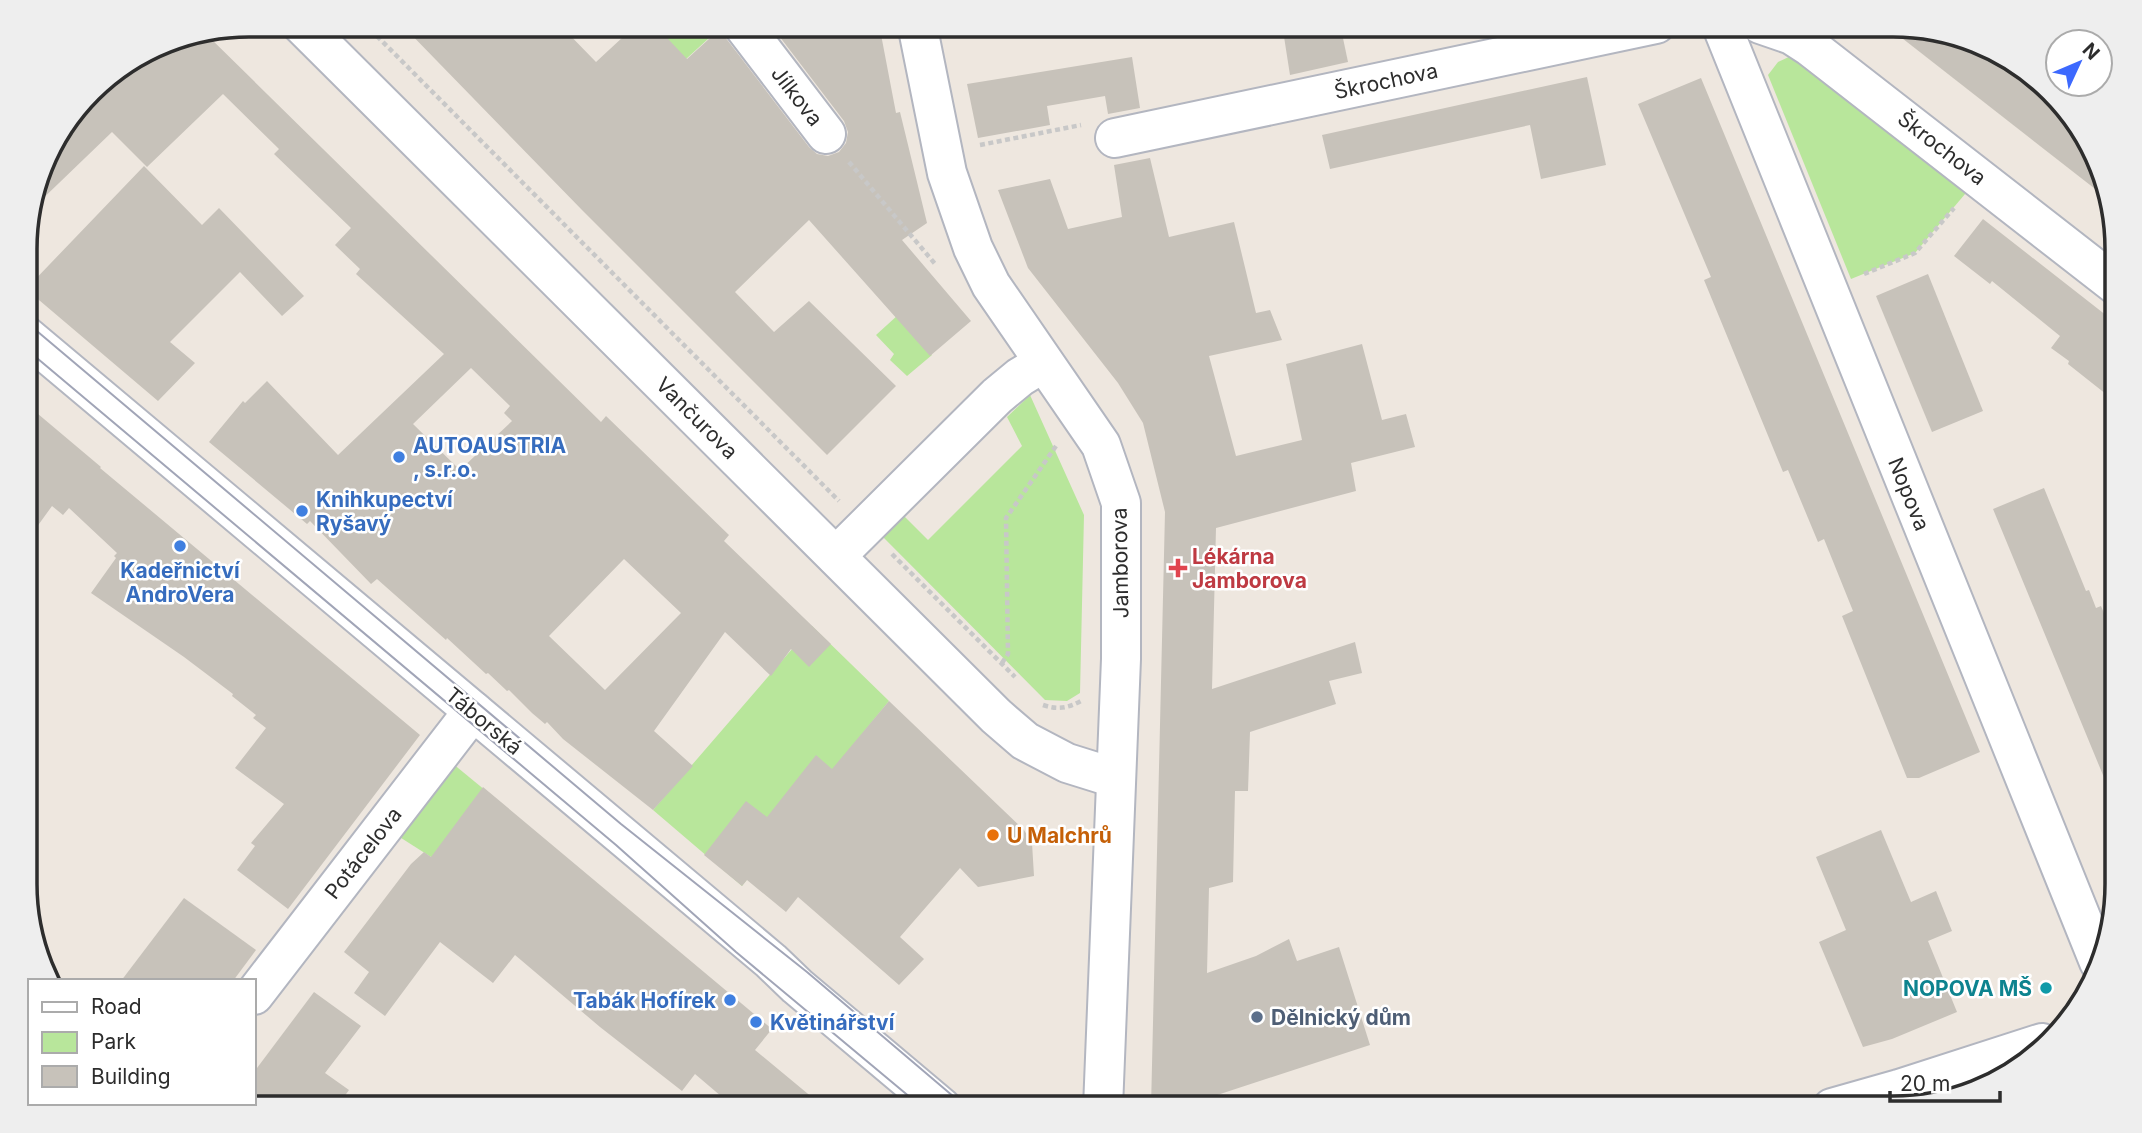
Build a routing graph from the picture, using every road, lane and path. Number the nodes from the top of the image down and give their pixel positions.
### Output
1 (314, 37) edge
2 (378, 37) edge
3 (752, 37) edge
4 (920, 37) edge
5 (1594, 37) edge
6 (1726, 37) edge
7 (1795, 37) edge
8 (826, 134) joint
9 (1115, 138) dead end
10 (1956, 206) dead end
11 (940, 269) dead end
12 (1864, 274) dead end
13 (2105, 276) edge
14 (37, 344) edge
15 (1043, 363) junction
16 (1063, 437) dead end
17 (866, 527) junction
18 (836, 556) junction
19 (1002, 663) junction
20 (1017, 678) dead end
21 (1087, 694) dead end
22 (1043, 705) dead end
23 (473, 711) junction
24 (1115, 778) junction
25 (2094, 951) edge
26 (256, 992) edge
27 (2029, 1047) edge
28 (928, 1096) edge
29 (1103, 1096) edge
30 (1871, 1096) edge

1 - 18 street, Vančurova
2 - 17 path
3 - 8 street, Jílkova
4 - 15 street, Jamborova
5 - 9 street, Škrochova
6 - 25 street, Nopova
7 - 13 street, Škrochova
8 - 11 path
10 - 12 path
14 - 23 street, Táborská
15 - 17 street
15 - 24 street, Jamborova
16 - 19 path
17 - 18 street
17 - 19 path
18 - 24 street, Vančurova
19 - 20 path
21 - 22 path
23 - 26 street, Potácelova
23 - 28 street, Táborská
24 - 29 street, Jamborova
27 - 30 street

